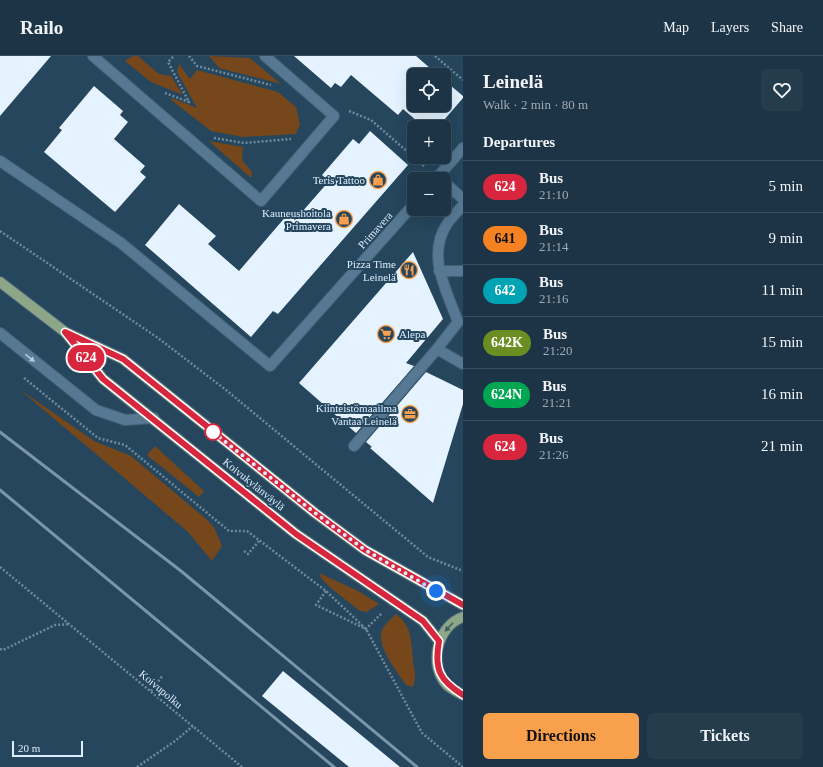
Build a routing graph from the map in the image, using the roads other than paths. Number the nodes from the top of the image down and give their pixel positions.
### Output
1 (93, 56) edge
2 (266, 56) edge
3 (463, 148) edge
4 (0, 161) edge
5 (445, 172) edge
6 (451, 188) edge
7 (463, 198) edge
8 (463, 205) edge
9 (407, 212) edge
10 (439, 271) junction
11 (463, 271) edge
12 (0, 282) edge
13 (65, 332) junction
14 (0, 334) edge
15 (437, 349) junction
16 (463, 364) edge
17 (154, 418) junction
18 (354, 446) dead end
19 (463, 606) edge
20 (463, 617) edge
21 (439, 641) junction
22 (463, 695) edge

1 - 2 street
3 - 5 street
4 - 9 street, Primavera
6 - 7 street
8 - 10 street
10 - 11 street
10 - 15 street
12 - 13 main road, Koivukylänväylä
13 - 17 main road, Koivukylänväylä
13 - 19 main road, Koivukylänväylä
14 -> 17 street
15 - 16 street
15 - 18 street
17 - 21 main road, Koivukylänväylä
20 -> 21 main road
21 - 22 main road

